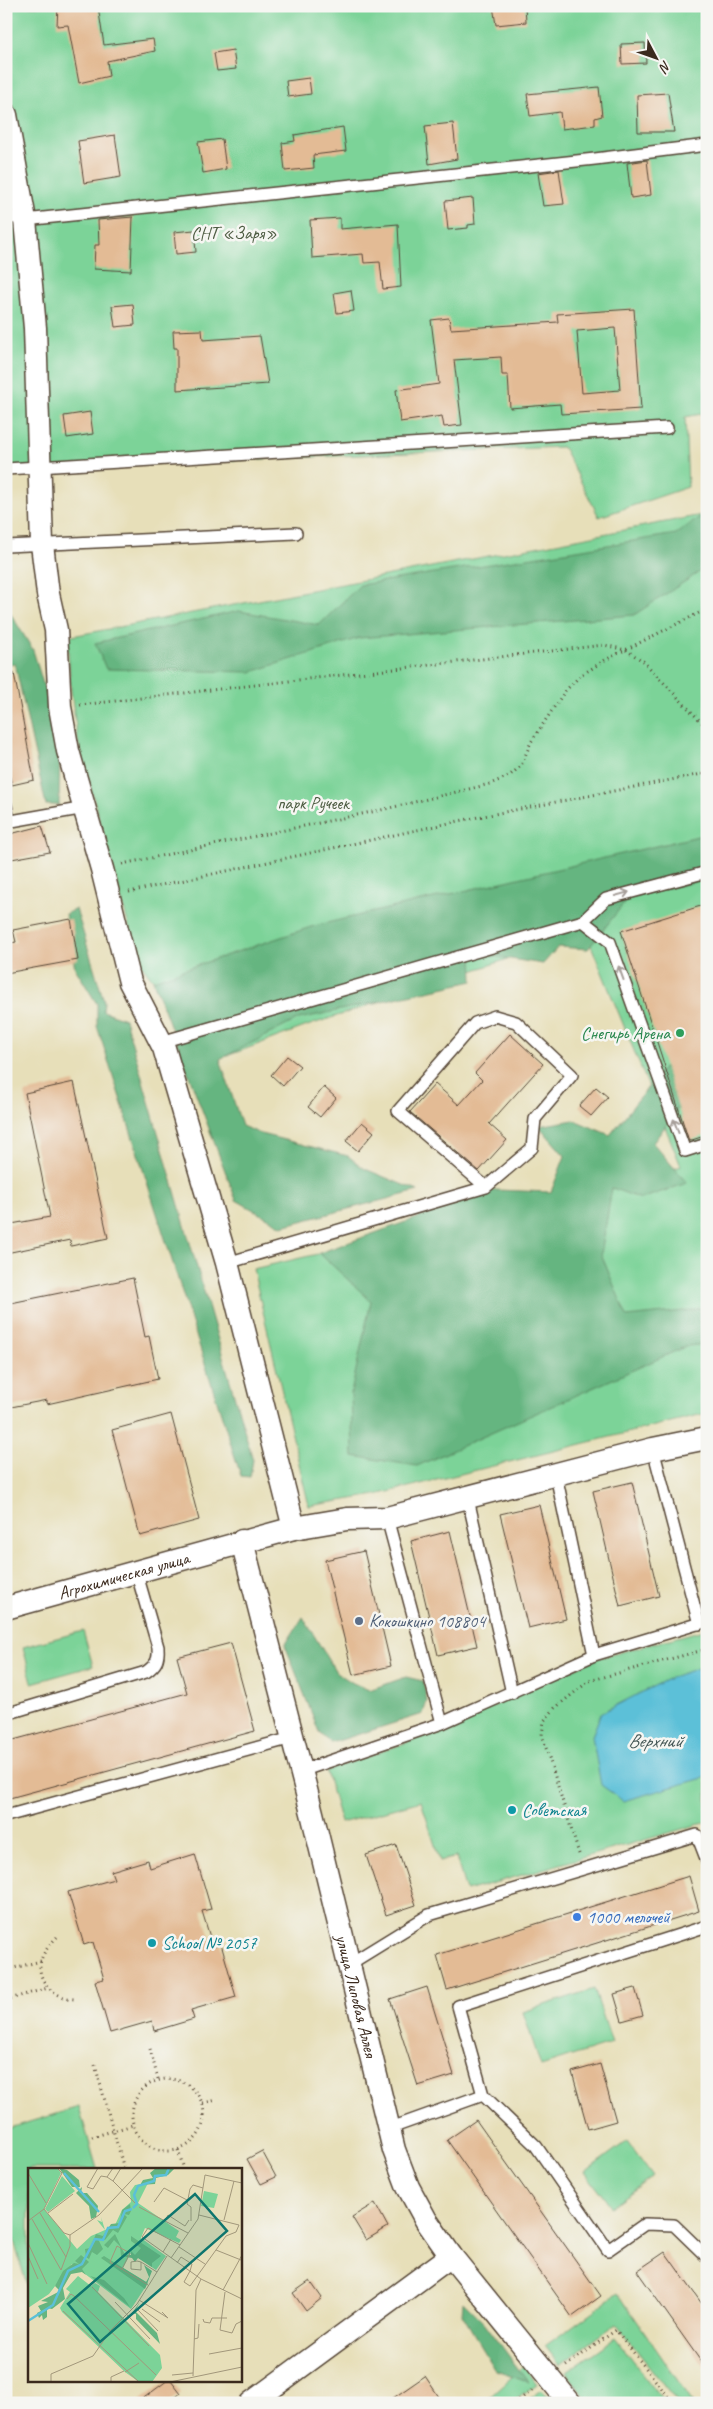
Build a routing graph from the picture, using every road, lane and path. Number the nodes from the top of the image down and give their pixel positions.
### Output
1 (6, 116) edge
2 (707, 145) edge
3 (16, 218) edge
4 (667, 428) dead end
5 (39, 468) junction
6 (6, 469) edge
7 (296, 534) dead end
8 (42, 544) junction
9 (6, 546) edge
10 (707, 609) edge
11 (626, 650) junction
12 (60, 708) junction
13 (707, 728) edge
14 (707, 773) edge
15 (6, 805) edge
16 (85, 808) junction
17 (8, 822) edge
18 (102, 868) junction
19 (707, 872) edge
20 (109, 896) junction
21 (583, 921) junction
22 (161, 1042) junction
23 (707, 1144) edge
24 (486, 1187) junction
25 (227, 1263) junction
26 (707, 1438) edge
27 (653, 1449) junction
28 (556, 1475) junction
29 (468, 1499) junction
30 (387, 1518) junction
31 (294, 1528) junction
32 (242, 1541) junction
33 (136, 1571) junction
34 (6, 1608) edge
35 (703, 1622) edge
36 (707, 1649) edge
37 (594, 1655) junction
38 (512, 1693) junction
39 (6, 1714) edge
40 (442, 1723) junction
41 (292, 1738) junction
42 (301, 1772) junction
43 (6, 1816) edge
44 (702, 1835) edge
45 (707, 1861) edge
46 (584, 1869) junction
47 (707, 1926) edge
48 (57, 1937) dead end
49 (41, 1961) junction
50 (347, 1963) junction
51 (6, 1970) edge
52 (48, 1988) junction
53 (6, 2000) edge
54 (76, 2000) dead end
55 (150, 2048) dead end
56 (96, 2065) dead end
57 (158, 2079) junction
58 (483, 2095) junction
59 (217, 2100) dead end
60 (203, 2103) junction
61 (134, 2126) junction
62 (388, 2129) junction
63 (114, 2131) junction
64 (92, 2137) dead end
65 (178, 2150) junction
66 (183, 2166) dead end
67 (124, 2168) edge
68 (451, 2256) junction
69 (707, 2258) edge
70 (559, 2371) dead end
71 (251, 2403) edge
72 (570, 2403) edge
73 (673, 2403) edge

1 - 3 street
2 - 3 lane
3 - 5 street
4 - 5 lane
5 - 6 lane
5 - 8 street
7 - 8 lane
8 - 9 lane
8 - 12 street
10 - 11 path
11 - 12 path
11 - 13 path
11 - 18 path
12 - 16 street
14 - 20 path
15 - 17 lane
16 - 17 lane
16 - 18 street
18 - 20 street
21 -> 19 lane
20 - 22 street
21 - 22 lane
23 -> 21 lane
22 - 25 street
24 - 24 lane
24 - 25 lane
25 - 31 street
26 - 27 street, Агрохимическая улица
27 - 28 street, Агрохимическая улица
27 - 35 lane
28 - 29 street, Агрохимическая улица
28 - 37 lane
29 - 30 street, Агрохимическая улица
29 - 38 lane
30 - 31 street, Агрохимическая улица
30 - 40 lane
31 - 32 street, Агрохимическая улица
32 - 33 street, Агрохимическая улица
32 - 41 street, улица Липовая Аллея
33 - 34 street, Агрохимическая улица
33 - 39 lane
35 - 37 lane
36 - 46 path
37 - 38 lane
38 - 40 lane
40 - 42 lane
41 - 42 street, улица Липовая Аллея
41 - 43 lane
42 - 50 street, улица Липовая Аллея
44 - 45 lane
44 - 46 lane
46 - 50 lane
47 - 58 lane
48 - 49 path
49 - 51 path
49 - 52 path
50 - 62 street, улица Липовая Аллея
52 - 53 path
52 - 54 path
55 - 57 path
56 - 63 path
57 - 60 path
57 - 61 path
58 - 62 lane
58 - 69 lane
59 - 60 path
60 - 65 path
61 - 63 path
61 - 65 path
62 - 68 street, улица Липовая Аллея
63 - 64 path
63 - 67 path
65 - 66 path
68 - 71 street
68 - 72 street, улица Липовая Аллея
70 - 73 path

